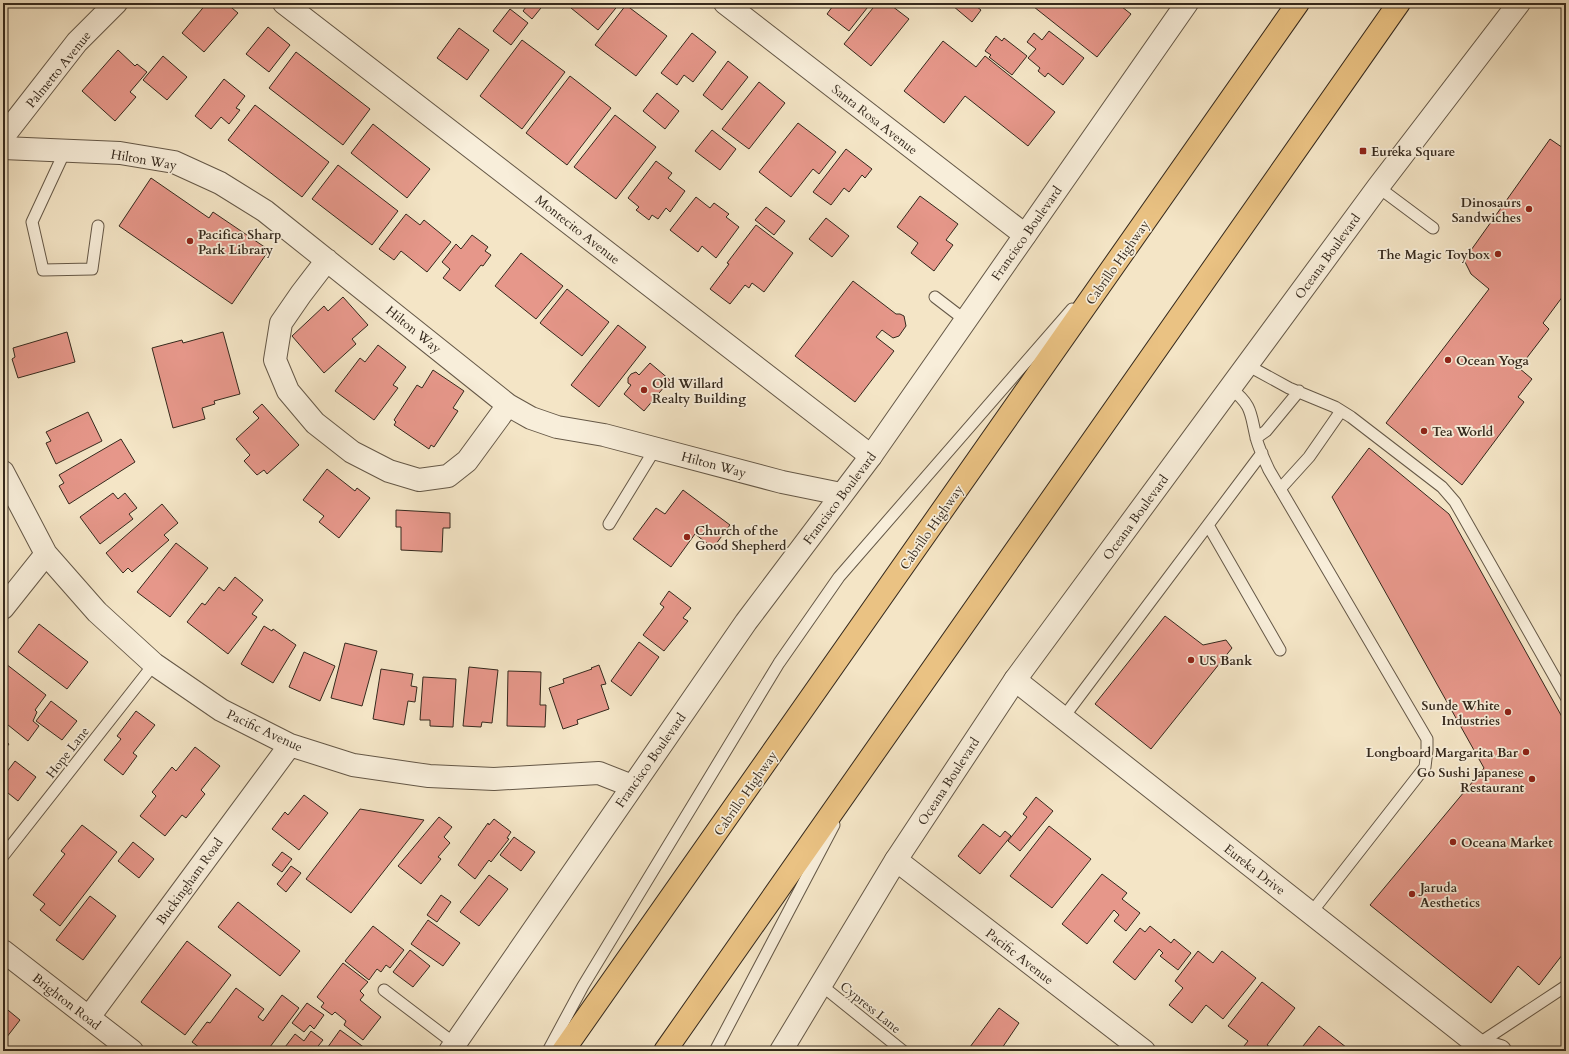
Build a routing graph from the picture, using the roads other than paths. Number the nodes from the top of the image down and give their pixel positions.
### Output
1 (116, 3) edge
2 (284, 3) edge
3 (725, 3) edge
4 (1298, 3) edge
5 (1399, 3) edge
6 (1519, 3) edge
7 (1181, 5) edge
8 (3, 137) edge
9 (3, 148) edge
10 (65, 151) junction
11 (1378, 187) junction
12 (98, 226) dead end
13 (1433, 228) dead end
14 (1025, 235) junction
15 (1135, 236) junction
16 (328, 260) junction
17 (935, 297) dead end
18 (965, 320) junction
19 (1247, 365) junction
20 (1230, 388) junction
21 (1299, 391) junction
22 (508, 404) junction
23 (1341, 410) junction
24 (1256, 438) junction
25 (655, 449) junction
26 (1262, 453) junction
27 (871, 456) junction
28 (3, 472) edge
29 (1280, 489) junction
30 (841, 494) junction
31 (609, 524) dead end
32 (1208, 525) junction
33 (46, 554) junction
34 (3, 608) edge
35 (1280, 650) dead end
36 (154, 664) junction
37 (1015, 680) junction
38 (1566, 697) edge
39 (1064, 718) junction
40 (290, 745) junction
41 (864, 768) junction
42 (632, 786) junction
43 (3, 856) edge
44 (896, 860) junction
45 (1311, 913) junction
46 (3, 951) edge
47 (820, 985) junction
48 (1566, 986) edge
49 (384, 990) dead end
50 (88, 1017) junction
51 (1477, 1044) junction
52 (452, 1047) edge
53 (132, 1051) edge
54 (548, 1051) edge
55 (563, 1051) edge
56 (665, 1051) edge
57 (715, 1051) edge
58 (781, 1051) edge
59 (903, 1051) edge
60 (1144, 1051) edge
61 (1500, 1051) edge

1 - 8 street, Palmetto Avenue
2 - 27 street, Montecito Avenue
3 - 14 street, Santa Rosa Avenue
4 - 15 highway, Cabrillo Highway
5 - 41 highway
6 - 11 street, Oceana Boulevard
7 - 14 street, Francisco Boulevard
9 - 10 street, Hilton Way
10 - 12 lane
10 - 16 street, Hilton Way
11 - 13 lane
11 - 19 street, Oceana Boulevard
14 - 18 street, Francisco Boulevard
15 - 54 lane
15 - 55 highway, Cabrillo Highway
16 - 22 street, Hilton Way
16 - 22 street
17 - 18 lane
18 - 27 street, Francisco Boulevard
19 - 20 street, Oceana Boulevard
19 - 21 lane
20 - 24 lane
20 - 37 street, Oceana Boulevard
21 - 23 lane
21 - 24 lane
22 - 25 street, Hilton Way
23 - 29 lane
23 - 38 lane
24 - 26 lane
25 - 30 street, Hilton Way
25 - 31 lane
26 - 29 lane
26 - 32 lane
27 - 30 street, Francisco Boulevard
28 - 33 street, Pacific Avenue
29 - 45 lane
30 - 42 street, Francisco Boulevard
32 - 35 lane
32 - 39 lane
33 - 34 street
33 - 36 street, Pacific Avenue
36 - 40 street, Pacific Avenue
36 - 43 lane, Hope Lane
37 - 39 street, Eureka Drive
37 - 44 street, Oceana Boulevard
39 - 45 street, Eureka Drive
40 - 42 street, Pacific Avenue
40 - 50 street, Buckingham Road
41 - 56 highway
41 - 57 lane
42 - 52 street, Francisco Boulevard
44 - 47 street, Oceana Boulevard
44 - 60 street, Pacific Avenue
45 - 51 street, Eureka Drive
46 - 50 street, Brighton Road
47 - 58 street, Oceana Boulevard
47 - 59 lane, Cypress Lane
48 - 51 lane
49 - 52 lane
50 - 53 street, Brighton Road
51 - 61 street, Eureka Drive

